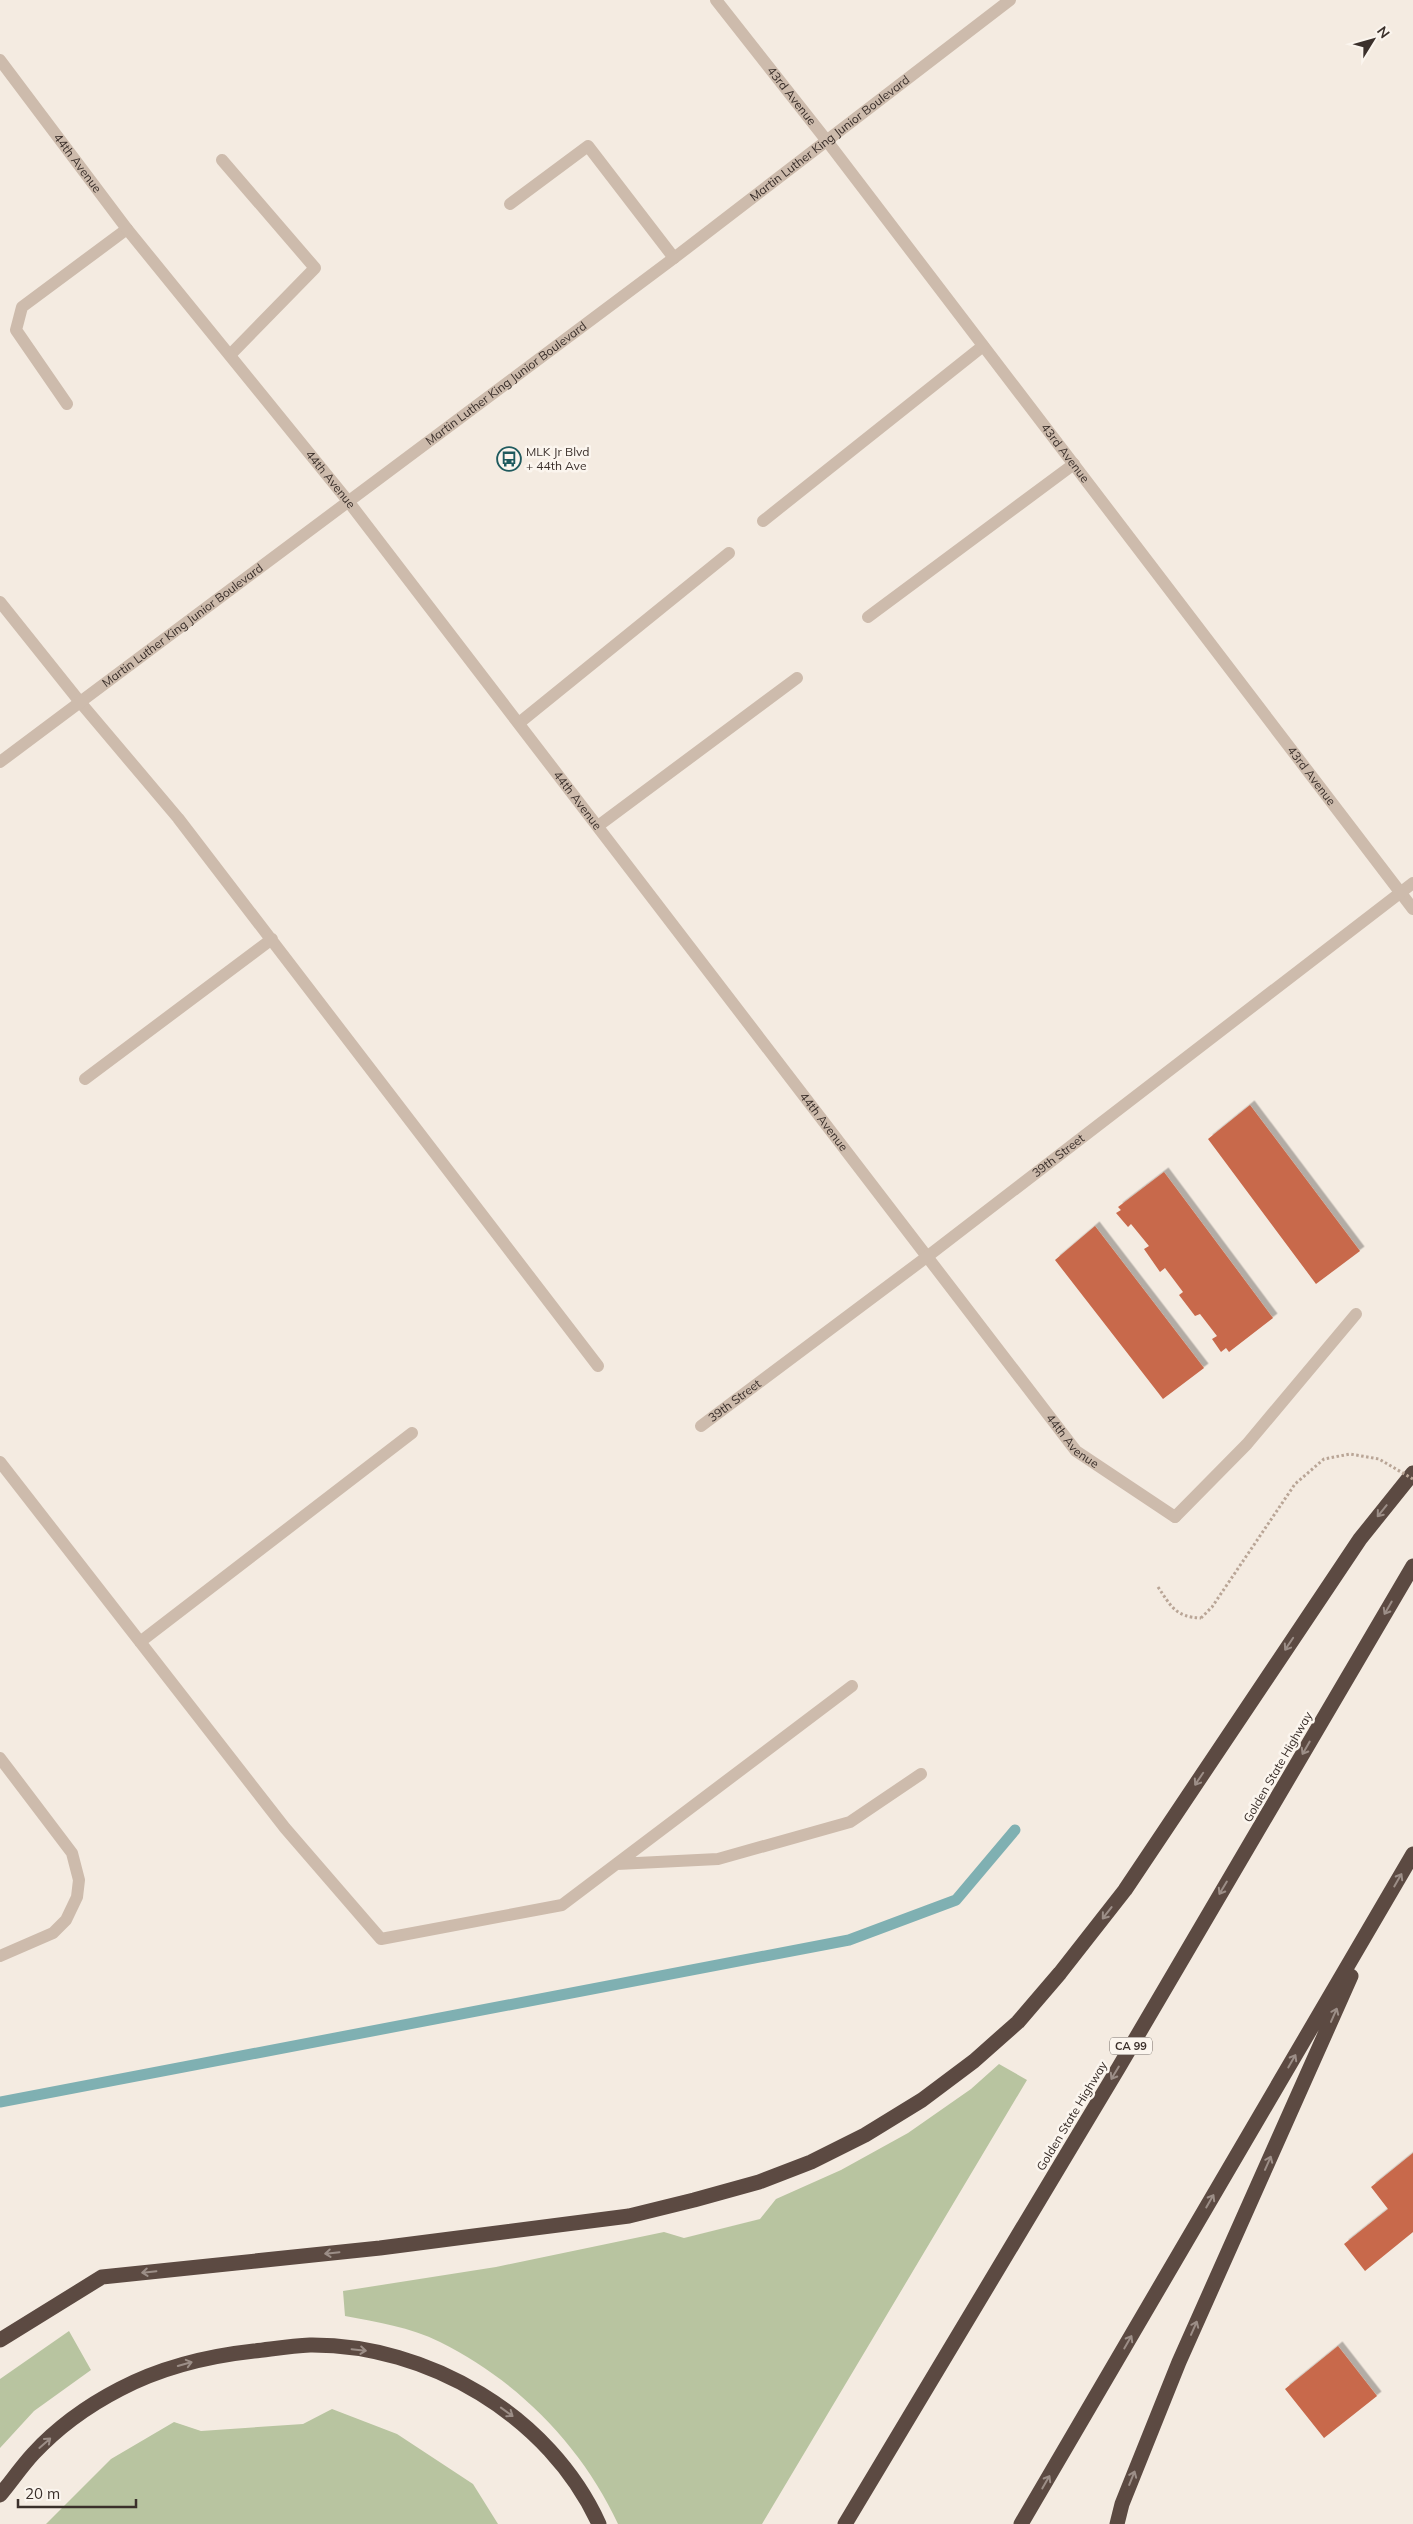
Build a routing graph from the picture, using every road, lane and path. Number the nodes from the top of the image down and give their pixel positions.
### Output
1 (716, 0) edge
2 (1010, 0) edge
3 (0, 60) edge
4 (827, 141) junction
5 (222, 160) dead end
6 (510, 204) dead end
7 (127, 229) junction
8 (674, 258) junction
9 (983, 346) junction
10 (230, 355) junction
11 (68, 404) dead end
12 (1074, 464) junction
13 (348, 501) junction
14 (763, 521) dead end
15 (729, 553) dead end
16 (0, 602) edge
17 (868, 617) dead end
18 (796, 678) dead end
19 (80, 702) junction
20 (519, 723) junction
21 (0, 762) edge
22 (598, 826) junction
23 (1413, 883) edge
24 (1401, 893) junction
25 (1413, 909) edge
26 (272, 940) junction
27 (85, 1079) dead end
28 (928, 1256) junction
29 (1356, 1314) dead end
30 (598, 1366) dead end
31 (701, 1426) dead end
32 (412, 1434) dead end
33 (0, 1462) edge
34 (1413, 1473) edge
35 (1413, 1479) edge
36 (1413, 1566) edge
37 (1158, 1587) dead end
38 (140, 1642) junction
39 (852, 1686) dead end
40 (0, 1758) edge
41 (921, 1774) dead end
42 (1413, 1854) edge
43 (617, 1864) junction
44 (1383, 1906) junction
45 (0, 1956) edge
46 (0, 2340) edge
47 (0, 2495) edge
48 (599, 2524) edge
49 (846, 2524) edge
50 (1021, 2524) edge
51 (1117, 2524) edge

1 - 4 street, 43rd Avenue
2 - 4 street, Martin Luther King Junior Boulevard
3 - 7 street, 44th Avenue
4 - 8 street, Martin Luther King Junior Boulevard
4 - 9 street, 43rd Avenue
5 - 10 street
6 - 8 street
7 - 10 street, 44th Avenue
7 - 11 street
8 - 13 street, Martin Luther King Junior Boulevard
9 - 12 street, 43rd Avenue
9 - 14 street
10 - 13 street, 44th Avenue
12 - 17 street
12 - 24 street, 43rd Avenue
13 - 19 street, Martin Luther King Junior Boulevard
13 - 20 street, 44th Avenue
15 - 20 street
16 - 19 street
18 - 22 street
19 - 21 street, Martin Luther King Junior Boulevard
19 - 26 street
20 - 22 street, 44th Avenue
22 - 28 street, 44th Avenue
23 - 24 street, 39th Street
24 - 25 street, 43rd Avenue
24 - 28 street, 39th Street
26 - 27 street
26 - 30 street
28 - 29 street, 44th Avenue
28 - 31 street, 39th Street
32 - 38 street
33 - 38 street
34 -> 46 highway
35 - 37 path, bridge
36 -> 49 highway, Golden State Highway / CA 99
38 - 43 street
39 - 43 street
40 - 45 street
41 - 43 street
44 -> 42 highway
50 -> 44 highway
51 -> 44 highway
47 -> 48 highway

